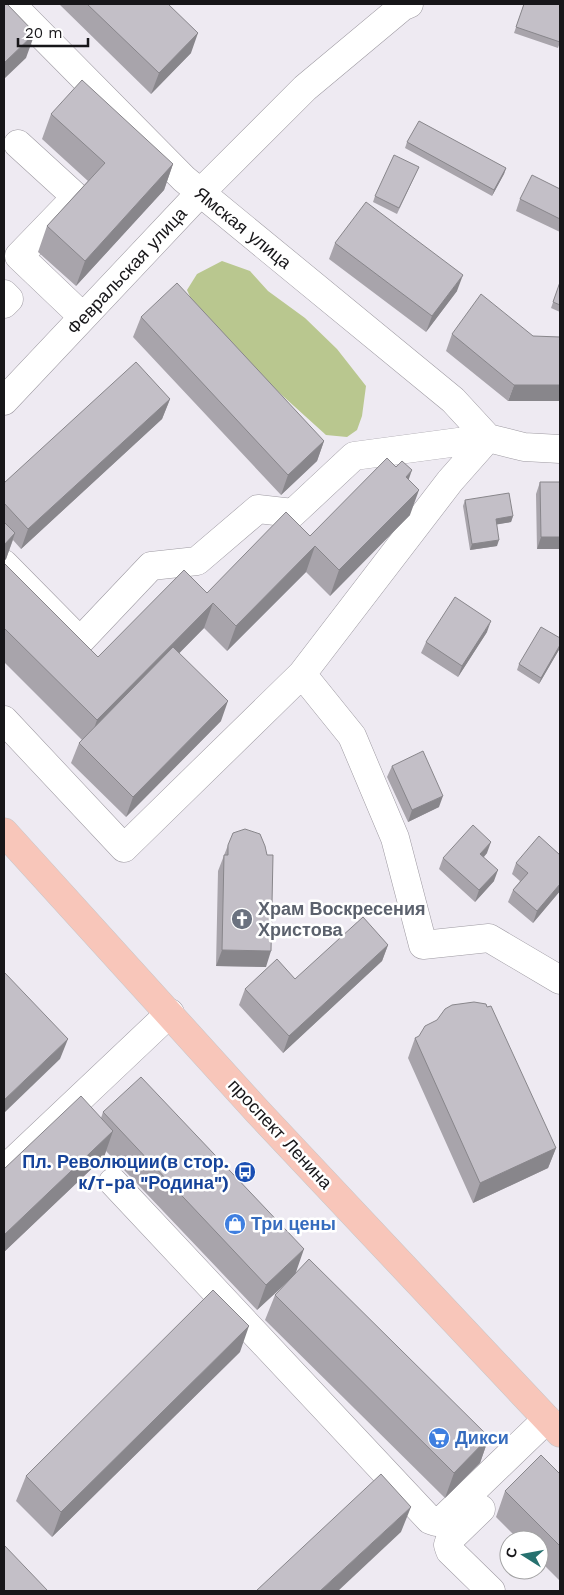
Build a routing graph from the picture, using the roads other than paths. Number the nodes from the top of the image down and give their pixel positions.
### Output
1 (11, 4) edge
2 (409, 4) edge
3 (18, 144) dead end
4 (200, 193) junction
5 (4, 294) edge
6 (4, 304) edge
7 (83, 317) junction
8 (4, 401) edge
9 (488, 438) junction
10 (560, 449) edge
11 (4, 564) edge
12 (302, 674) junction
13 (4, 720) edge
14 (4, 832) edge
15 (560, 980) edge
16 (170, 1013) junction
17 (4, 1170) edge
18 (113, 1182) dead end
19 (555, 1428) edge
20 (491, 1591) edge

1 - 4 street, Ямская улица
2 - 4 street, Февральская улица
3 - 7 street
4 - 7 street, Февральская улица
4 - 9 street, Ямская улица
5 - 6 street
7 - 8 street, Февральская улица
9 - 10 street
9 - 11 street
9 - 12 street
12 - 13 street
12 - 15 street
14 - 16 main road, проспект Ленина
16 - 17 street
16 - 19 main road, проспект Ленина
18 - 19 street
19 - 20 street

